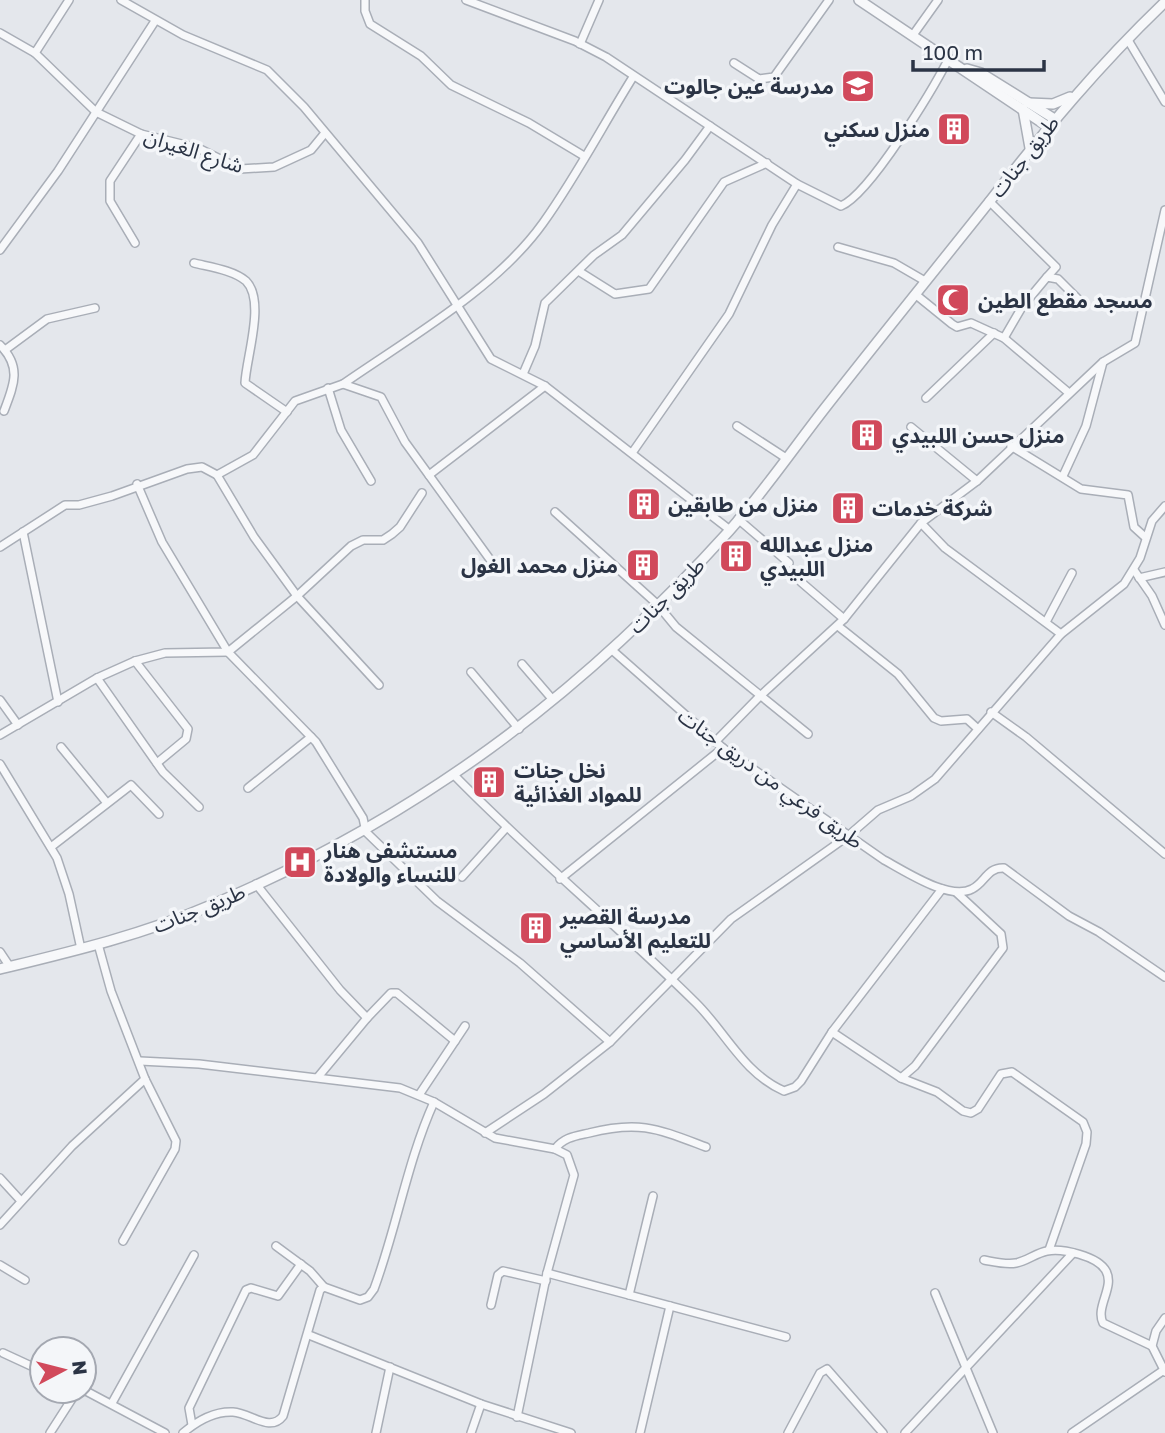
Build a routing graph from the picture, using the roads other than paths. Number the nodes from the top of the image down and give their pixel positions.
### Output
1 (69, 0) edge
2 (121, 0) edge
3 (365, 0) edge
4 (466, 0) edge
5 (599, 0) edge
6 (829, 0) edge
7 (859, 0) edge
8 (938, 0) edge
9 (1165, 2) edge
10 (155, 20) junction
11 (0, 33) edge
12 (913, 35) junction
13 (1128, 40) junction
14 (580, 44) junction
15 (34, 53) junction
16 (949, 58) junction
17 (734, 63) dead end
18 (633, 77) junction
19 (1075, 95) junction
20 (1165, 102) edge
21 (1025, 106) junction
22 (96, 112) junction
23 (1050, 122) junction
24 (710, 126) junction
25 (325, 132) junction
26 (141, 134) junction
27 (1030, 148) junction
28 (584, 156) junction
29 (767, 163) junction
30 (797, 184) junction
31 (989, 201) junction
32 (1165, 210) edge
33 (135, 243) dead end
34 (838, 247) dead end
35 (0, 250) edge
36 (194, 263) dead end
37 (580, 272) junction
38 (1047, 277) junction
39 (925, 281) junction
40 (915, 294) junction
41 (1078, 299) dead end
42 (458, 304) junction
43 (96, 308) dead end
44 (994, 333) junction
45 (1004, 338) junction
46 (3, 347) edge
47 (1103, 362) junction
48 (523, 374) junction
49 (343, 384) junction
50 (545, 386) junction
51 (328, 388) junction
52 (1069, 393) junction
53 (926, 398) dead end
54 (4, 411) dead end
55 (287, 412) junction
56 (737, 426) dead end
57 (911, 426) dead end
58 (1011, 446) junction
59 (632, 453) junction
60 (786, 458) junction
61 (217, 475) junction
62 (429, 475) junction
63 (1063, 476) junction
64 (371, 481) dead end
65 (976, 481) junction
66 (137, 484) junction
67 (422, 493) dead end
68 (1165, 506) edge
69 (555, 512) dead end
70 (738, 519) junction
71 (921, 523) junction
72 (730, 530) junction
73 (23, 532) junction
74 (1145, 537) junction
75 (0, 547) edge
76 (789, 564) dead end
77 (494, 565) dead end
78 (1134, 570) junction
79 (1165, 572) edge
80 (1072, 573) dead end
81 (1139, 578) junction
82 (801, 582) dead end
83 (297, 596) junction
84 (657, 604) junction
85 (845, 619) junction
86 (1046, 622) junction
87 (1165, 625) edge
88 (838, 626) junction
89 (1061, 634) junction
90 (612, 650) junction
91 (228, 652) junction
92 (135, 661) junction
93 (522, 664) dead end
94 (471, 672) dead end
95 (97, 678) junction
96 (379, 685) dead end
97 (759, 697) junction
98 (0, 700) edge
99 (553, 700) junction
100 (58, 702) junction
101 (991, 712) junction
102 (18, 725) junction
103 (519, 729) junction
104 (978, 729) junction
105 (808, 734) dead end
106 (0, 735) edge
107 (311, 737) junction
108 (715, 742) junction
109 (61, 747) dead end
110 (723, 748) junction
111 (157, 763) junction
112 (0, 764) edge
113 (454, 775) junction
114 (248, 788) dead end
115 (107, 803) junction
116 (199, 807) dead end
117 (159, 814) dead end
118 (506, 828) junction
119 (366, 832) junction
120 (848, 836) junction
121 (51, 847) junction
122 (1165, 855) edge
123 (462, 877) dead end
124 (560, 879) junction
125 (256, 884) junction
126 (943, 889) junction
127 (957, 893) junction
128 (98, 944) junction
129 (81, 949) junction
130 (0, 952) edge
131 (5, 968) edge
132 (1165, 977) edge
133 (671, 979) junction
134 (367, 1018) junction
135 (465, 1026) dead end
136 (832, 1032) junction
137 (455, 1041) junction
138 (610, 1042) junction
139 (140, 1061) junction
140 (318, 1077) junction
141 (901, 1079) junction
142 (145, 1080) junction
143 (419, 1095) junction
144 (434, 1102) junction
145 (485, 1133) junction
146 (706, 1146) dead end
147 (555, 1149) junction
148 (0, 1178) edge
149 (653, 1196) dead end
150 (20, 1202) junction
151 (0, 1225) edge
152 (124, 1241) dead end
153 (276, 1246) dead end
154 (1049, 1250) junction
155 (1073, 1253) junction
156 (194, 1255) dead end
157 (984, 1260) dead end
158 (301, 1264) junction
159 (0, 1265) edge
160 (548, 1273) junction
161 (25, 1280) dead end
162 (546, 1282) junction
163 (324, 1287) junction
164 (935, 1293) dead end
165 (629, 1295) junction
166 (491, 1305) dead end
167 (670, 1306) junction
168 (1165, 1318) edge
169 (309, 1335) junction
170 (786, 1337) dead end
171 (1152, 1346) junction
172 (1, 1354) edge
173 (28, 1365) edge
174 (390, 1367) junction
175 (967, 1369) junction
176 (1164, 1371) edge
177 (98, 1397) edge
178 (111, 1403) junction
179 (481, 1404) junction
180 (68, 1405) edge
181 (517, 1417) junction
182 (192, 1425) junction
183 (50, 1433) edge
184 (165, 1433) edge
185 (183, 1433) edge
186 (376, 1433) edge
187 (471, 1433) edge
188 (571, 1433) edge
189 (640, 1433) edge
190 (788, 1433) edge
191 (883, 1433) edge
192 (905, 1433) edge
193 (993, 1433) edge
194 (1072, 1433) edge

1 - 15 street
2 - 10 street
3 - 28 street
4 - 14 street
5 - 14 street
6 - 17 street
7 - 12 street
8 - 12 street
9 - 13 street, طريق جنات
10 - 22 street
10 - 25 street
11 - 15 street, شارع الغيران
12 - 16 street
13 - 19 street, طريق جنات
13 - 20 street
14 - 18 street
15 - 22 street, شارع الغيران
16 - 21 street
16 - 30 street
18 - 24 street
18 - 28 street
19 - 21 street
19 - 23 street, طريق جنات
21 - 23 street
21 - 27 street
22 - 26 street, شارع الغيران
22 - 35 street
23 - 27 street, طريق جنات
24 - 29 street
24 - 37 street
25 - 26 street, شارع الغيران
25 - 42 street
26 - 33 street
27 - 31 street, طريق جنات
28 - 42 street
29 - 30 street
29 - 37 street
30 - 59 street
31 - 38 street
31 - 39 street, طريق جنات
32 - 47 street
34 - 39 street
36 - 55 street
37 - 48 street
38 - 41 street
38 - 45 street
39 - 40 street, طريق جنات
40 - 44 street
40 - 60 street, طريق جنات
42 - 48 street
42 - 49 street
43 - 46 street
44 - 45 street
44 - 53 street
45 - 52 street
46 - 54 street
47 - 52 street
47 - 63 street
48 - 50 street
49 - 51 street
49 - 62 street
50 - 59 street
50 - 62 street
51 - 55 street
51 - 64 street
52 - 58 street
55 - 61 street
56 - 60 street
57 - 65 street
58 - 63 street
58 - 65 street
59 - 72 street
60 - 70 street, طريق جنات
61 - 66 street
61 - 83 street
62 - 77 street
63 - 74 street
65 - 71 street
66 - 73 street
66 - 91 street
67 - 83 street
68 - 74 street
69 - 84 street
70 - 72 street, طريق جنات
70 - 76 street
71 - 85 street
71 - 86 street
72 - 84 street, طريق جنات
73 - 75 street
73 - 100 street
74 - 78 street
78 - 81 street
78 - 89 street
79 - 81 street
80 - 86 street
81 - 87 street
82 - 85 street
83 - 91 street
83 - 96 street
84 - 90 street, طريق جنات
84 - 97 street
85 - 88 street
86 - 89 street
88 - 97 street
88 - 104 street
89 - 101 street
90 - 99 street, طريق جنات
90 - 108 street, طريق فرعي من دريق جنات
91 - 92 street
91 - 107 street
92 - 95 street
92 - 111 street
93 - 99 street
94 - 103 street
95 - 100 street
95 - 111 street
97 - 105 street
97 - 108 street
98 - 102 street
99 - 103 street, طريق جنات
100 - 102 street
101 - 104 street
101 - 122 street
102 - 106 street
103 - 113 street, طريق جنات
104 - 120 street
107 - 114 street
107 - 119 street
108 - 110 street, طريق فرعي من دريق جنات
109 - 115 street
110 - 120 street, طريق فرعي من دريق جنات
110 - 124 street
111 - 116 street
112 - 121 street
113 - 118 street
113 - 119 street, طريق جنات
115 - 117 street
115 - 121 street
118 - 123 street
118 - 124 street
119 - 125 street, طريق جنات
119 - 138 street
120 - 126 street, طريق فرعي من دريق جنات
120 - 133 street
121 - 129 street
124 - 133 street
125 - 128 street, طريق جنات
125 - 134 street
126 - 127 street, طريق فرعي من دريق جنات
126 - 136 street
127 - 132 street
127 - 141 street
128 - 129 street, طريق جنات
128 - 139 street
129 - 131 street, طريق جنات
130 - 131 street
133 - 136 street
133 - 138 street
134 - 137 street
134 - 140 street
135 - 137 street
136 - 141 street
137 - 143 street
138 - 145 street
139 - 140 street
139 - 142 street
140 - 143 street
141 - 154 street
142 - 150 street
142 - 152 street
143 - 144 street
144 - 145 street
144 - 163 street
145 - 147 street
146 - 147 street
147 - 160 street
148 - 150 street
149 - 165 street
150 - 151 street
153 - 158 street
154 - 155 street
154 - 157 street
155 - 171 street
155 - 175 street
156 - 178 street
158 - 163 street
158 - 182 street
159 - 161 street
160 - 162 street
160 - 165 street
162 - 166 street
162 - 181 street
163 - 169 street
164 - 175 street
165 - 167 street
167 - 170 street
167 - 189 street
168 - 171 street
169 - 174 street
169 - 182 street
171 - 176 street
172 - 173 street
174 - 179 street
174 - 186 street
175 - 192 street
175 - 193 street
176 - 194 street
177 - 178 street
178 - 184 street
179 - 181 street
179 - 187 street
180 - 183 street
181 - 188 street
182 - 185 street
190 - 191 street

